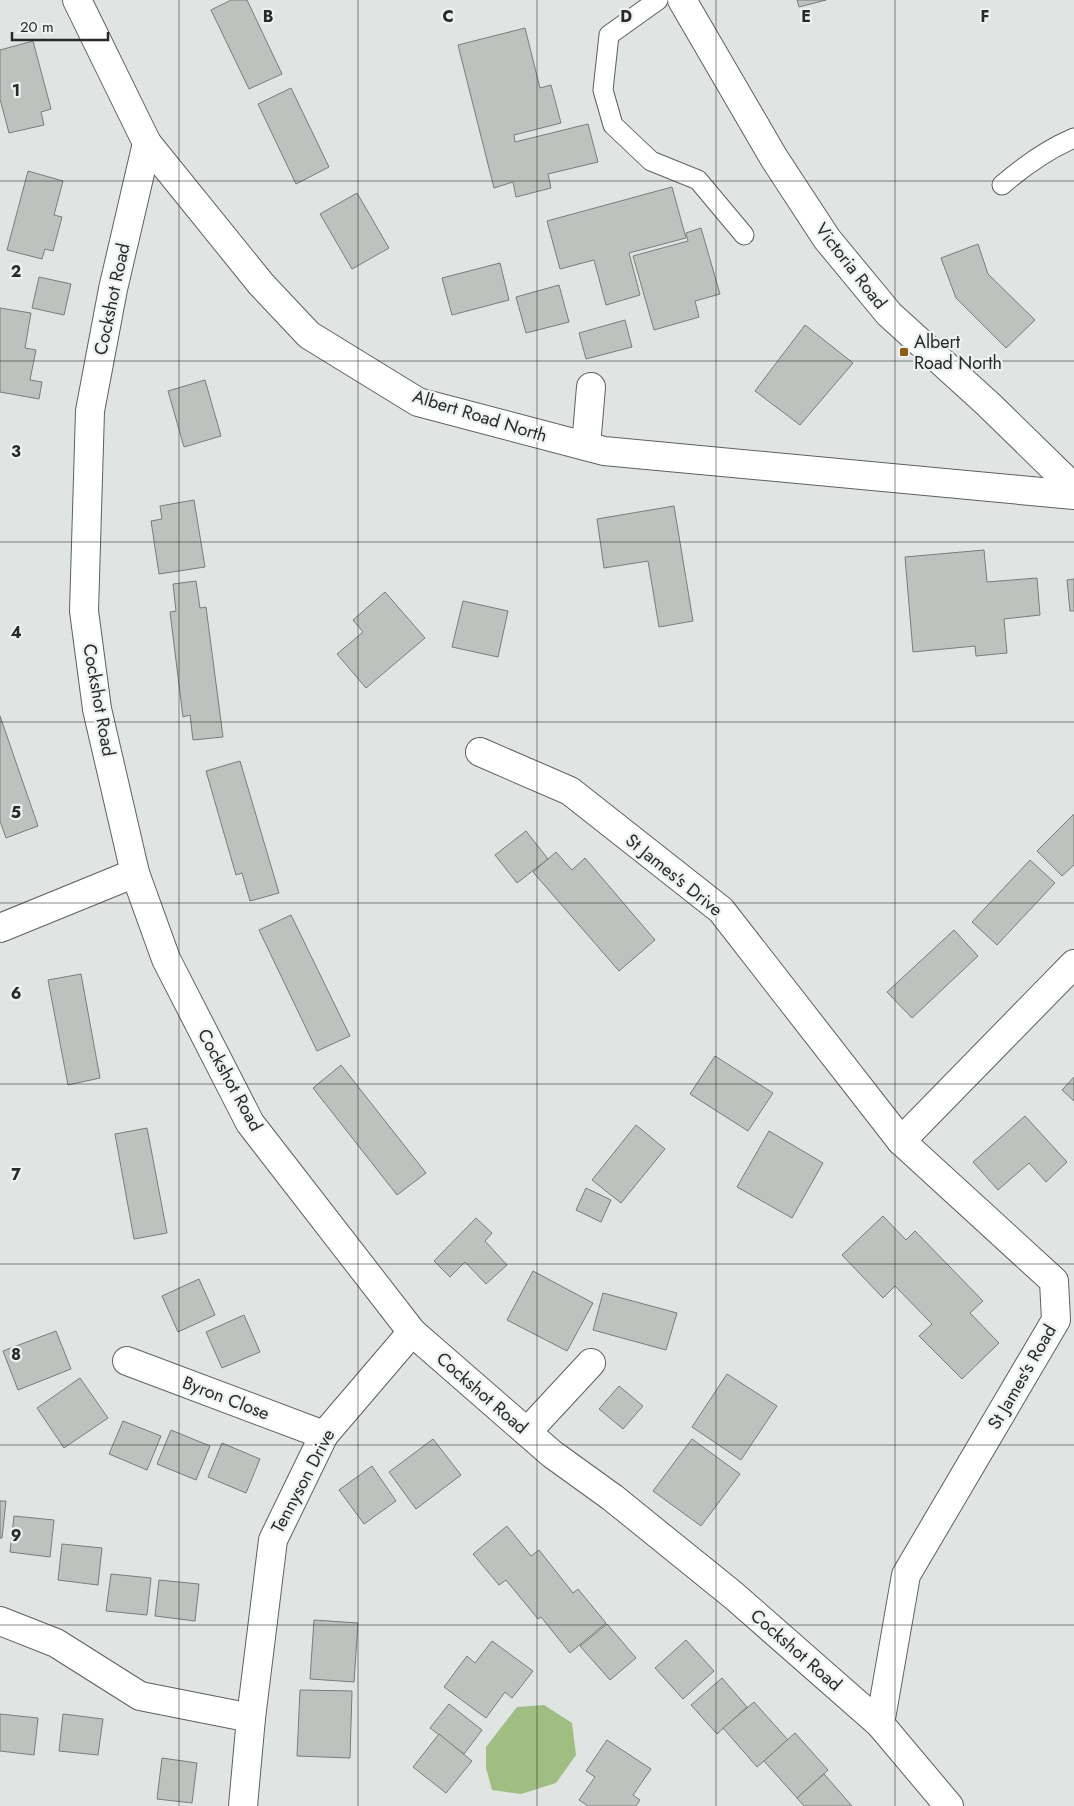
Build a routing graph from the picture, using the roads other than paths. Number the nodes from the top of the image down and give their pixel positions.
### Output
1 (77, 0) edge
2 (658, 0) edge
3 (682, 0) edge
4 (1074, 138) edge
5 (147, 143) junction
6 (1002, 185) dead end
7 (744, 235) dead end
8 (591, 386) dead end
9 (586, 446) junction
10 (1074, 488) edge
11 (1074, 495) edge
12 (480, 752) dead end
13 (135, 873) junction
14 (0, 928) edge
15 (1074, 964) edge
16 (901, 1141) junction
17 (412, 1332) junction
18 (127, 1361) dead end
19 (592, 1363) dead end
20 (527, 1432) junction
21 (324, 1435) junction
22 (0, 1621) edge
23 (251, 1718) junction
24 (880, 1724) junction
25 (244, 1806) edge
26 (949, 1806) edge

1 - 5 street, Albert Road North
2 - 7 lane
3 - 10 street, Victoria Road
4 - 6 lane
5 - 9 street, Albert Road North
5 - 13 street, Cockshot Road
8 - 9 street
9 - 11 street, Albert Road North
12 - 16 street, St James's Drive
13 - 14 street
13 - 17 street, Cockshot Road
15 - 16 street
16 - 24 street, St James's Road
17 - 20 street, Cockshot Road
17 - 21 street, Tennyson Drive
18 - 21 street, Byron Close
19 - 20 street
20 - 24 street, Cockshot Road
21 - 23 street, Tennyson Drive
22 - 23 street
23 - 25 street, Tennyson Drive
24 - 26 street, Cockshot Road

